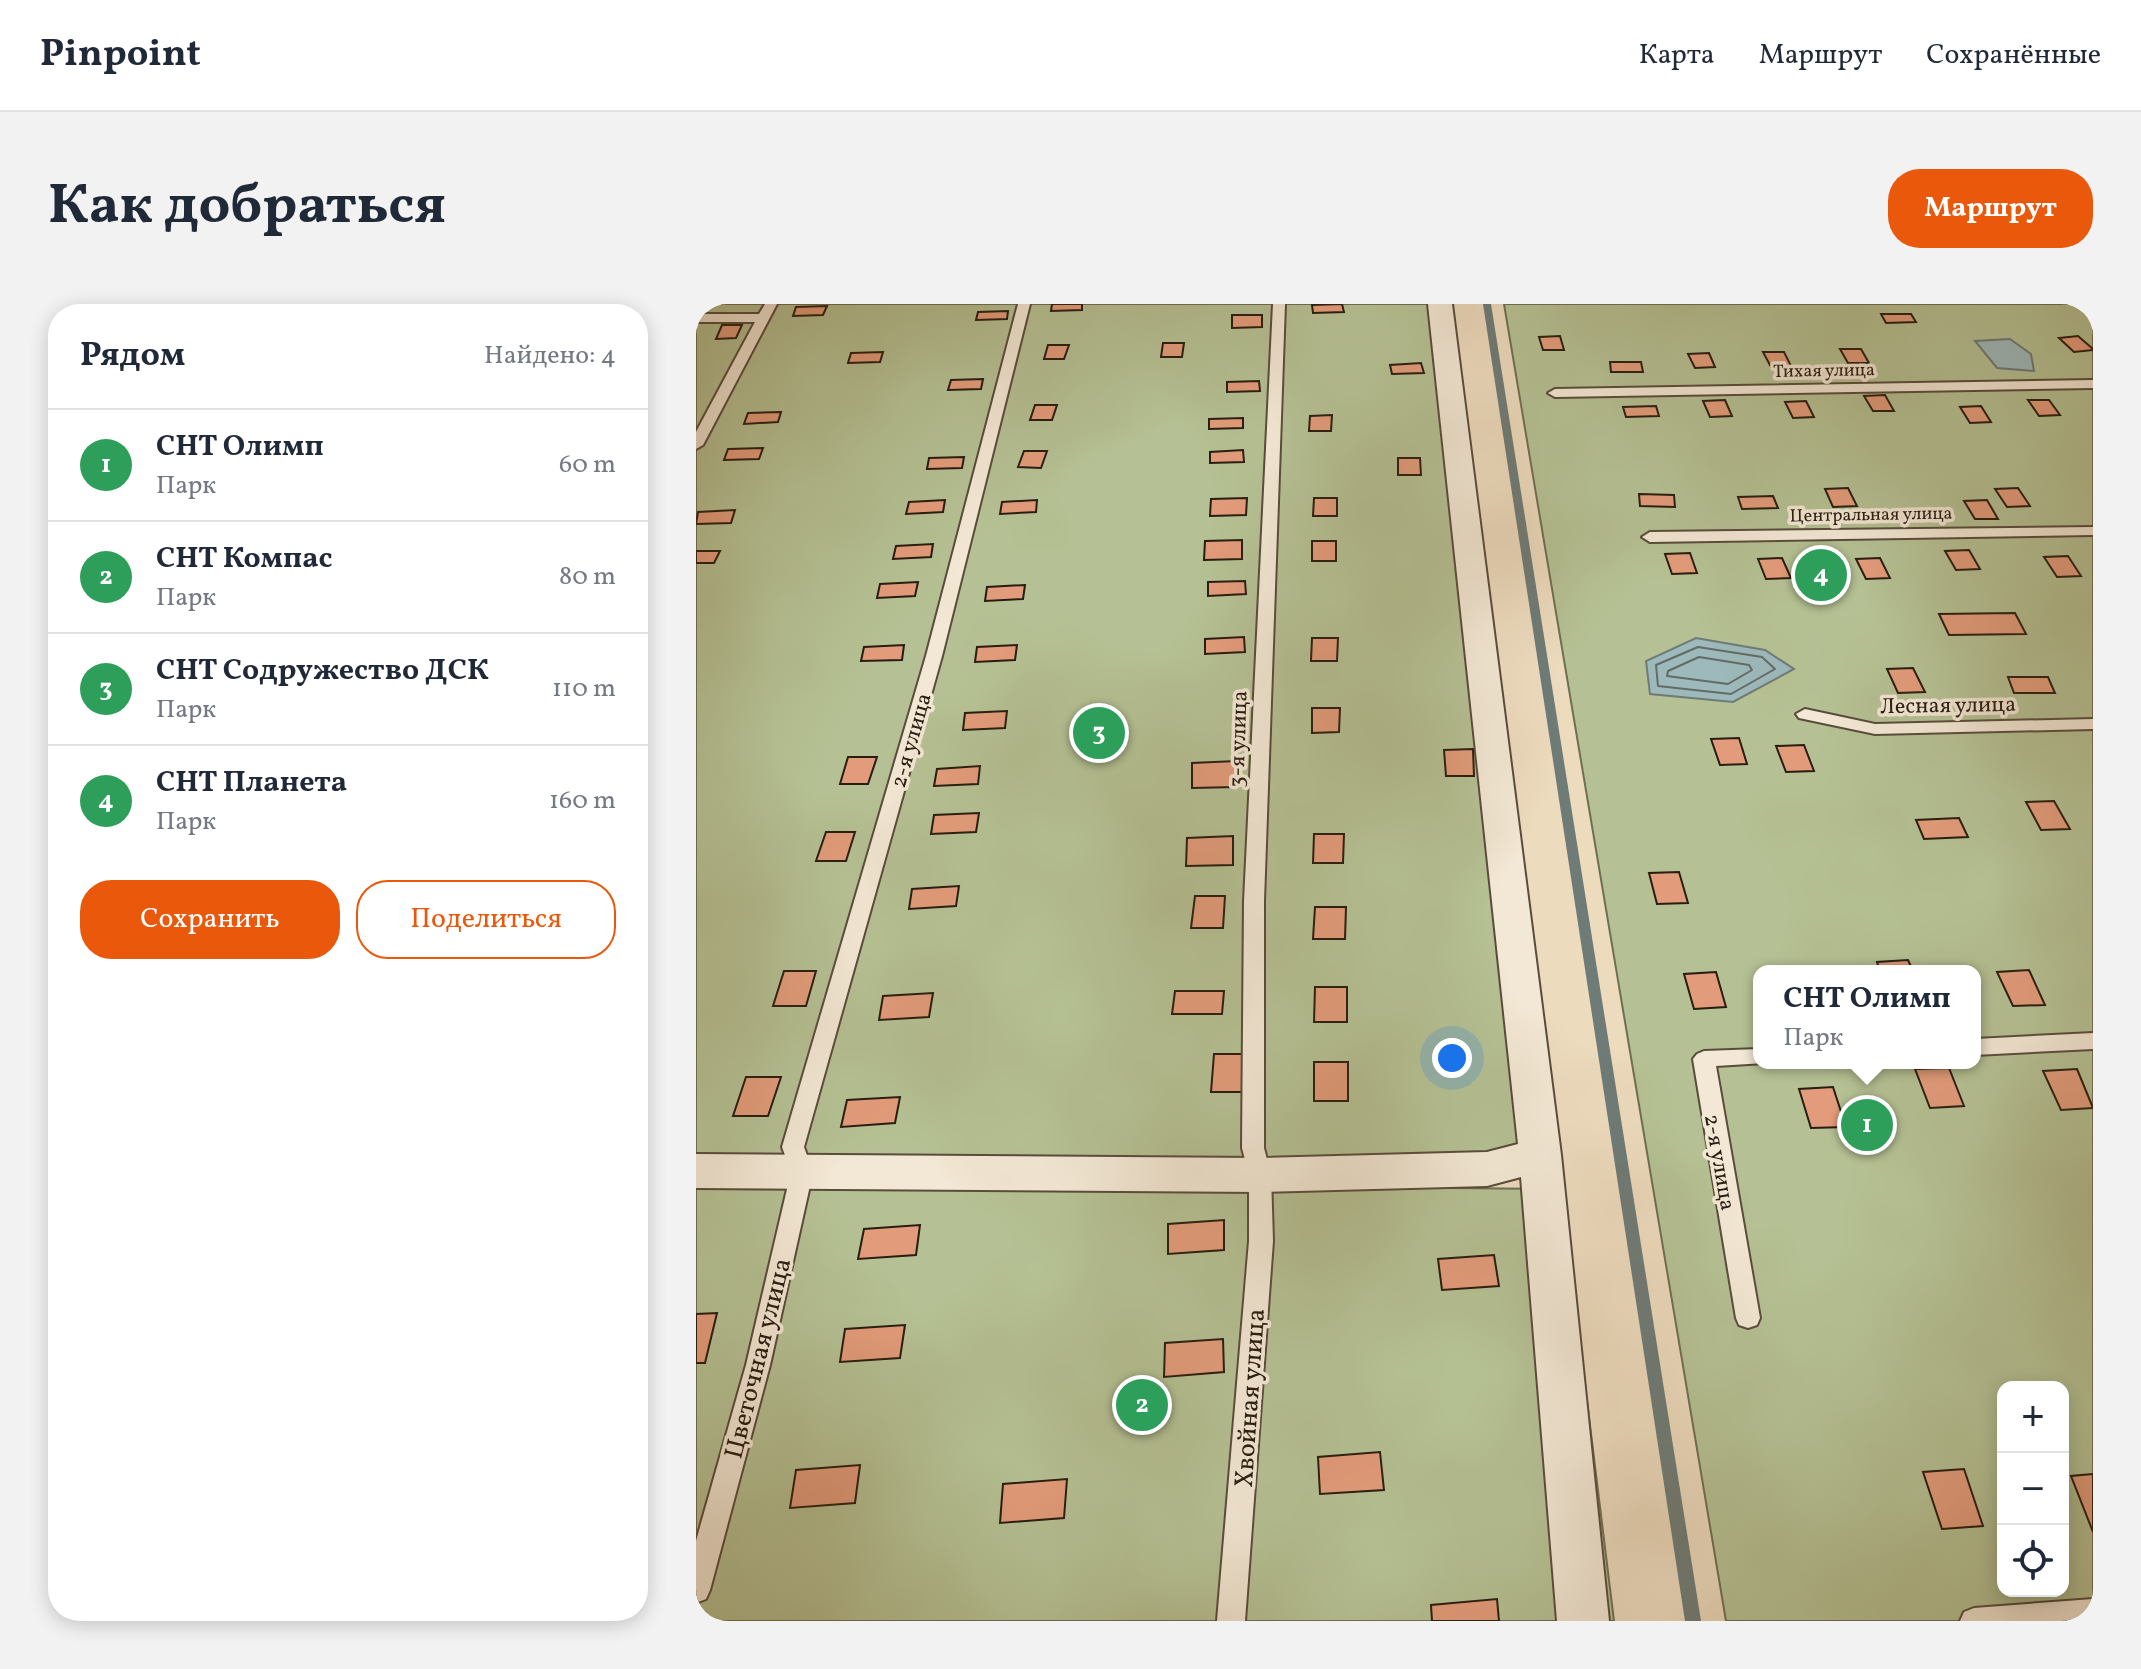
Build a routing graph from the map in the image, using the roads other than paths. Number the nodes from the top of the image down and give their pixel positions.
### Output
1 (771, 304) edge
2 (1024, 304) edge
3 (1279, 304) edge
4 (1440, 304) edge
5 (696, 318) edge
6 (762, 318) junction
7 (2093, 384) edge
8 (1555, 393) dead end
9 (696, 443) edge
10 (2093, 531) edge
11 (1650, 537) dead end
12 (1805, 714) dead end
13 (2093, 724) edge
14 (2093, 1041) edge
15 (1981, 1047) edge
16 (1753, 1057) edge
17 (1540, 1155) junction
18 (696, 1171) edge
19 (802, 1172) junction
20 (1260, 1175) junction
21 (1748, 1318) dead end
22 (696, 1590) edge
23 (2093, 1612) edge
24 (1231, 1621) edge
25 (1583, 1621) edge
26 (1974, 1621) edge

1 - 6 lane
2 - 19 lane, 2-я улица
3 - 20 lane, 3-я улица
4 - 17 street
5 - 6 lane
6 - 9 lane
7 - 8 lane, Тихая улица
10 - 11 lane, Центральная улица
12 - 13 lane, Лесная улица
14 - 15 lane
16 - 21 lane, 2-я улица
17 - 20 street
17 - 25 street
18 - 19 street
19 - 20 street
19 - 22 lane, Цветочная улица
20 - 24 lane, Хвойная улица
23 - 26 lane

